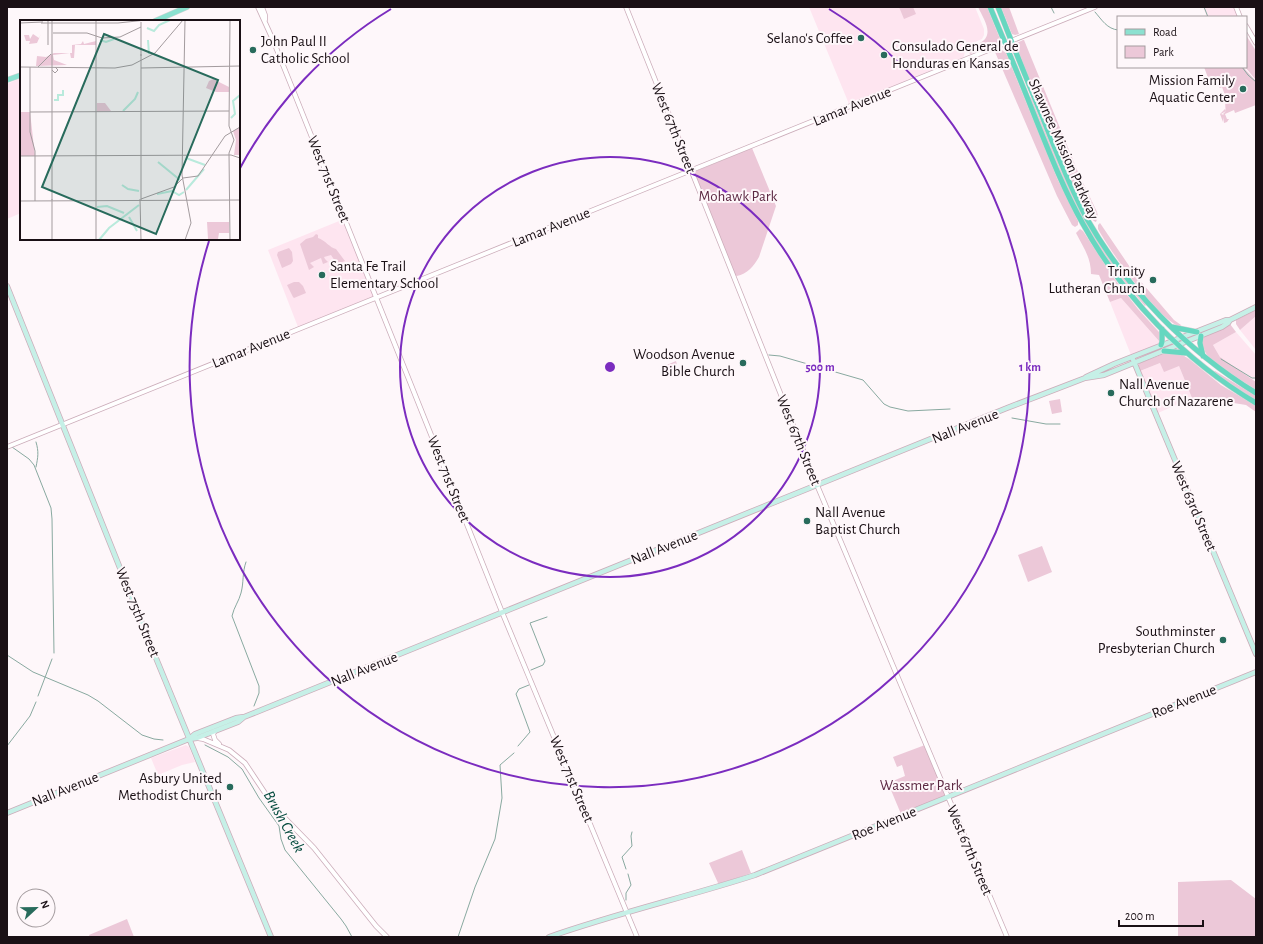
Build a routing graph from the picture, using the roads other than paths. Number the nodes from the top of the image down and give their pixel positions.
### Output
1 (188, 7) edge
2 (192, 7) edge
3 (258, 7) edge
4 (262, 7) edge
5 (626, 7) edge
6 (990, 7) edge
7 (998, 7) edge
8 (1095, 7) edge
9 (181, 10) junction
10 (157, 20) edge
11 (265, 20) junction
12 (1247, 28) edge
13 (1011, 41) junction
14 (1256, 43) edge
15 (1005, 44) junction
16 (20, 76) edge
17 (7, 80) edge
18 (691, 170) junction
19 (7, 286) edge
20 (376, 297) junction
21 (1256, 308) edge
22 (1171, 326) junction
23 (1162, 329) junction
24 (1199, 334) junction
25 (1183, 337) junction
26 (1173, 340) junction
27 (1187, 341) junction
28 (1161, 345) junction
29 (1178, 345) junction
30 (1164, 351) junction
31 (1186, 353) junction
32 (1203, 356) junction
33 (1133, 360) junction
34 (1256, 393) edge
35 (1256, 403) edge
36 (62, 424) junction
37 (7, 447) edge
38 (817, 485) junction
39 (502, 612) junction
40 (1256, 654) edge
41 (1256, 672) edge
42 (244, 717) junction
43 (215, 731) junction
44 (197, 738) junction
45 (189, 739) junction
46 (220, 746) junction
47 (948, 797) junction
48 (7, 813) edge
49 (627, 912) junction
50 (271, 937) edge
51 (387, 937) edge
52 (549, 937) edge
53 (637, 937) edge
54 (1007, 937) edge

1 - 9 main road
2 - 9 main road
3 - 11 street, West 71st Street
4 - 11 street, West 71st Street
5 - 18 street, West 67th Street
6 - 15 highway, Shawnee Mission Parkway
7 - 13 highway, Shawnee Mission Parkway
8 - 13 street, Lamar Avenue
9 - 10 main road
11 - 20 street, West 71st Street
12 - 14 street
13 - 15 street, Lamar Avenue
13 - 22 highway, Shawnee Mission Parkway
15 - 18 street, Lamar Avenue
15 - 23 highway, Shawnee Mission Parkway
16 - 17 main road
18 - 20 street, Lamar Avenue
18 - 38 street, West 67th Street
19 - 36 main road, West 75th Street
20 - 36 street, Lamar Avenue
20 - 39 street, West 71st Street
21 - 24 main road, Nall Avenue
22 - 24 highway
22 - 25 highway, Shawnee Mission Parkway
23 - 26 highway, Shawnee Mission Parkway
23 - 28 highway
24 - 25 main road, Nall Avenue
24 - 27 main road, Nall Avenue
24 - 32 highway
25 - 26 main road, Nall Avenue
25 - 27 highway, Shawnee Mission Parkway
26 - 28 main road, Nall Avenue
26 - 29 highway, Shawnee Mission Parkway
27 - 29 main road, Nall Avenue
27 - 32 highway, Shawnee Mission Parkway
28 - 33 main road, Nall Avenue
29 - 30 main road, Nall Avenue
29 - 31 highway, Shawnee Mission Parkway
30 - 31 highway
30 - 33 main road, Nall Avenue
31 - 35 highway, Shawnee Mission Parkway
32 - 34 highway, Shawnee Mission Parkway
33 - 38 main road, Nall Avenue
33 - 40 main road, West 63rd Street
36 - 37 street, Lamar Avenue
36 - 45 main road, West 75th Street
38 - 39 main road, Nall Avenue
38 - 47 street, West 67th Street
39 - 42 main road, Nall Avenue
39 - 49 street, West 71st Street
41 - 47 main road, Roe Avenue
42 - 43 main road, Nall Avenue
42 - 45 main road, Nall Avenue
43 - 44 main road, Nall Avenue
43 - 46 street
44 - 45 main road, Nall Avenue
44 - 46 street
45 - 48 main road, Nall Avenue
45 - 50 main road, West 75th Street
46 - 51 street
47 - 49 main road, Roe Avenue
47 - 54 street, West 67th Street
49 - 52 main road, Roe Avenue
49 - 53 street, West 71st Street

